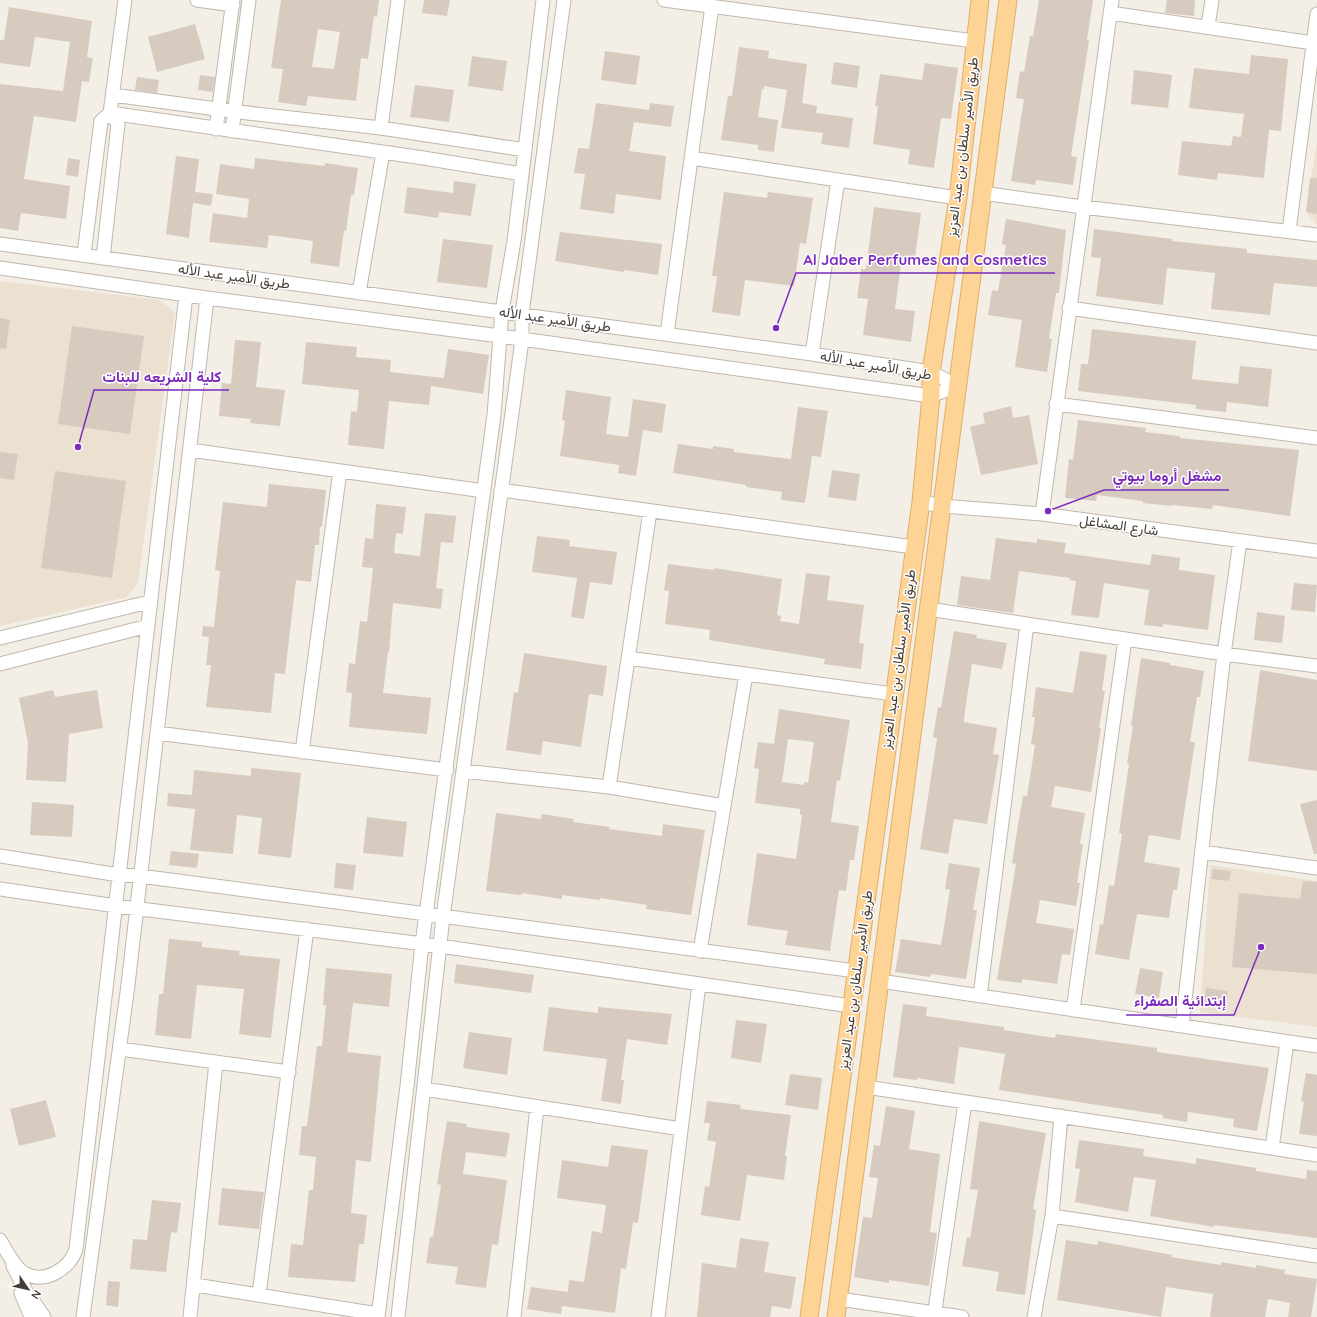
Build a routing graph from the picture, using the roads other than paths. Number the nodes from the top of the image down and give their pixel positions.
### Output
1 (125, 0) edge
2 (197, 0) edge
3 (249, 0) edge
4 (398, 0) edge
5 (543, 0) edge
6 (564, 0) edge
7 (664, 0) edge
8 (980, 0) edge
9 (1008, 0) edge
10 (1212, 0) edge
11 (233, 2) edge
12 (712, 6) junction
13 (1111, 6) edge
14 (1317, 14) edge
15 (1208, 26) junction
16 (974, 41) junction
17 (1313, 43) junction
18 (113, 95) junction
19 (219, 110) junction
20 (234, 112) junction
21 (110, 113) junction
22 (381, 128) junction
23 (216, 129) junction
24 (232, 131) junction
25 (525, 150) junction
26 (383, 152) junction
27 (691, 158) junction
28 (522, 174) junction
29 (838, 180) junction
30 (982, 193) junction
31 (958, 198) junction
32 (1083, 207) junction
33 (1289, 231) junction
34 (1317, 235) edge
35 (0, 244) edge
36 (84, 254) junction
37 (103, 258) junction
38 (0, 268) edge
39 (359, 293) junction
40 (186, 295) junction
41 (207, 298) junction
42 (1069, 308) junction
43 (502, 311) junction
44 (522, 314) junction
45 (667, 334) junction
46 (500, 336) junction
47 (522, 340) junction
48 (1317, 343) edge
49 (812, 354) junction
50 (932, 372) junction
51 (957, 386) junction
52 (931, 396) junction
53 (1056, 404) junction
54 (1317, 438) edge
55 (190, 450) junction
56 (340, 471) junction
57 (501, 490) junction
58 (484, 491) junction
59 (921, 502) junction
60 (942, 506) junction
61 (650, 511) junction
62 (1042, 514) junction
63 (1240, 541) junction
64 (913, 547) junction
65 (1317, 551) edge
66 (149, 602) junction
67 (928, 609) junction
68 (1027, 624) junction
69 (148, 626) junction
70 (0, 638) edge
71 (1126, 639) junction
72 (1224, 654) junction
73 (628, 658) junction
74 (0, 664) edge
75 (1317, 666) edge
76 (746, 674) junction
77 (893, 694) junction
78 (157, 733) junction
79 (302, 752) junction
80 (447, 770) junction
81 (463, 771) junction
82 (609, 787) junction
83 (724, 806) junction
84 (1202, 852) junction
85 (0, 856) edge
86 (1317, 868) edge
87 (120, 875) junction
88 (140, 876) junction
89 (0, 888) edge
90 (116, 906) junction
91 (136, 908) junction
92 (426, 914) junction
93 (443, 917) junction
94 (307, 929) junction
95 (422, 944) junction
96 (440, 946) junction
97 (700, 951) junction
98 (856, 971) junction
99 (880, 981) junction
100 (699, 984) junction
101 (980, 996) junction
102 (851, 1006) junction
103 (1073, 1010) junction
104 (1182, 1026) junction
105 (1287, 1042) junction
106 (1317, 1046) edge
107 (120, 1049) junction
108 (216, 1062) junction
109 (288, 1072) junction
110 (866, 1087) junction
111 (424, 1089) junction
112 (965, 1102) junction
113 (537, 1107) junction
114 (1062, 1116) junction
115 (681, 1129) junction
116 (1272, 1148) junction
117 (1317, 1155) edge
118 (1052, 1216) junction
119 (0, 1242) edge
120 (1317, 1256) edge
121 (195, 1285) junction
122 (260, 1294) junction
123 (839, 1300) junction
124 (934, 1315) edge
125 (378, 1316) edge
126 (31, 1317) edge
127 (44, 1317) edge
128 (83, 1317) edge
129 (190, 1317) edge
130 (400, 1317) edge
131 (514, 1317) edge
132 (658, 1317) edge
133 (809, 1317) edge
134 (836, 1317) edge
135 (962, 1317) edge
136 (1034, 1317) edge

1 - 18 street
2 - 11 street
3 - 20 street
4 - 22 street
5 - 25 street
6 - 44 street
7 - 12 street
8 - 16 main road, طريق الأمير سلطان بن عبد العزيز
9 - 30 main road, طريق الأمير سلطان بن عبد العزيز
10 - 15 street
11 - 19 street
12 - 16 street
12 - 27 street
13 - 15 street
13 - 32 street
14 - 17 street
15 - 17 street
16 - 31 main road, طريق الأمير سلطان بن عبد العزيز
17 - 33 street
18 - 19 street
18 - 21 street
19 - 20 street
19 - 23 street
20 - 22 street
20 - 24 street
21 - 23 street
21 - 36 street
21 - 37 street
22 - 25 street
23 - 24 street
24 - 26 street
25 - 28 street
26 - 28 street
26 - 39 street
27 - 29 street
27 - 45 street
28 - 43 street
29 - 31 street
29 - 49 street
30 - 32 street
30 - 51 main road, طريق الأمير سلطان بن عبد العزيز
31 - 50 main road, طريق الأمير سلطان بن عبد العزيز
32 - 33 street
32 - 42 street
33 - 34 street
35 - 36 street, طريق الأمير عبد الأله
36 - 37 street, طريق الأمير عبد الأله
37 - 39 street, طريق الأمير عبد الأله
38 - 40 street, طريق الأمير عبد الأله
39 - 43 street, طريق الأمير عبد الأله
40 - 41 street, طريق الأمير عبد الأله
40 - 66 street
41 - 46 street, طريق الأمير عبد الأله
41 - 55 street
42 - 48 street
42 - 53 street
43 - 44 street, طريق الأمير عبد الأله
43 - 46 street
44 - 45 street, طريق الأمير عبد الأله
44 - 47 street
45 - 49 street, طريق الأمير عبد الأله
46 - 47 street, طريق الأمير عبد الأله
46 - 58 street
47 - 52 street, طريق الأمير عبد الأله
47 - 57 street
49 - 50 street, طريق الأمير عبد الأله
50 - 51 street, طريق الأمير عبد الأله
50 - 52 main road, طريق الأمير سلطان بن عبد العزيز
51 - 52 street, طريق الأمير عبد الأله
51 - 60 main road, طريق الأمير سلطان بن عبد العزيز
52 - 59 main road, طريق الأمير سلطان بن عبد العزيز
53 - 54 street
53 - 62 street
55 - 56 street
55 - 78 street
56 - 58 street
56 - 79 street
57 - 61 street
57 - 81 street
58 - 80 street
59 - 60 street, شارع المشاغل
59 - 64 main road, طريق الأمير سلطان بن عبد العزيز
60 - 62 street, شارع المشاغل
60 - 67 main road, طريق الأمير سلطان بن عبد العزيز
61 - 64 street
61 - 73 street
62 - 63 street, شارع المشاغل
63 - 65 street, شارع المشاغل
63 - 72 street
64 - 77 main road, طريق الأمير سلطان بن عبد العزيز
66 - 69 street
66 - 70 street
67 - 68 street
67 - 99 main road, طريق الأمير سلطان بن عبد العزيز
68 - 71 street
68 - 101 street
69 - 74 street
69 - 87 street
71 - 72 street
71 - 103 street
72 - 75 street
72 - 84 street
73 - 76 street
73 - 82 street
76 - 77 street
76 - 83 street
77 - 98 main road, طريق الأمير سلطان بن عبد العزيز
78 - 79 street
78 - 88 street
79 - 80 street
80 - 92 street
81 - 82 street
81 - 93 street
82 - 83 street
83 - 97 street
84 - 86 street
84 - 104 street
85 - 87 street
87 - 88 street
87 - 90 street
88 - 91 street
88 - 92 street
89 - 90 street
90 - 91 street
90 - 119 street
91 - 94 street
91 - 107 street
92 - 93 street
92 - 95 street
93 - 96 street
93 - 97 street
94 - 95 street
94 - 109 street
95 - 96 street
95 - 125 street
96 - 100 street
96 - 111 street
97 - 98 street
98 - 102 main road, طريق الأمير سلطان بن عبد العزيز
99 - 101 street
99 - 110 main road, طريق الأمير سلطان بن عبد العزيز
100 - 102 street
100 - 115 street
101 - 103 street
102 - 133 main road, طريق الأمير سلطان بن عبد العزيز
103 - 104 street
104 - 105 street
105 - 106 street
105 - 116 street
107 - 108 street
107 - 128 street
108 - 109 street
108 - 121 street
109 - 122 street
110 - 112 street
110 - 123 main road, طريق الأمير سلطان بن عبد العزيز
111 - 113 street
111 - 130 street
112 - 114 street
112 - 124 street
113 - 115 street
113 - 131 street
114 - 116 street
114 - 118 street
115 - 132 street
116 - 117 street
118 - 120 street
118 - 136 street
119 - 126 street
119 - 127 street
121 - 122 street
121 - 129 street
122 - 125 street
123 - 124 street
123 - 134 main road, طريق الأمير سلطان بن عبد العزيز
124 - 135 street

